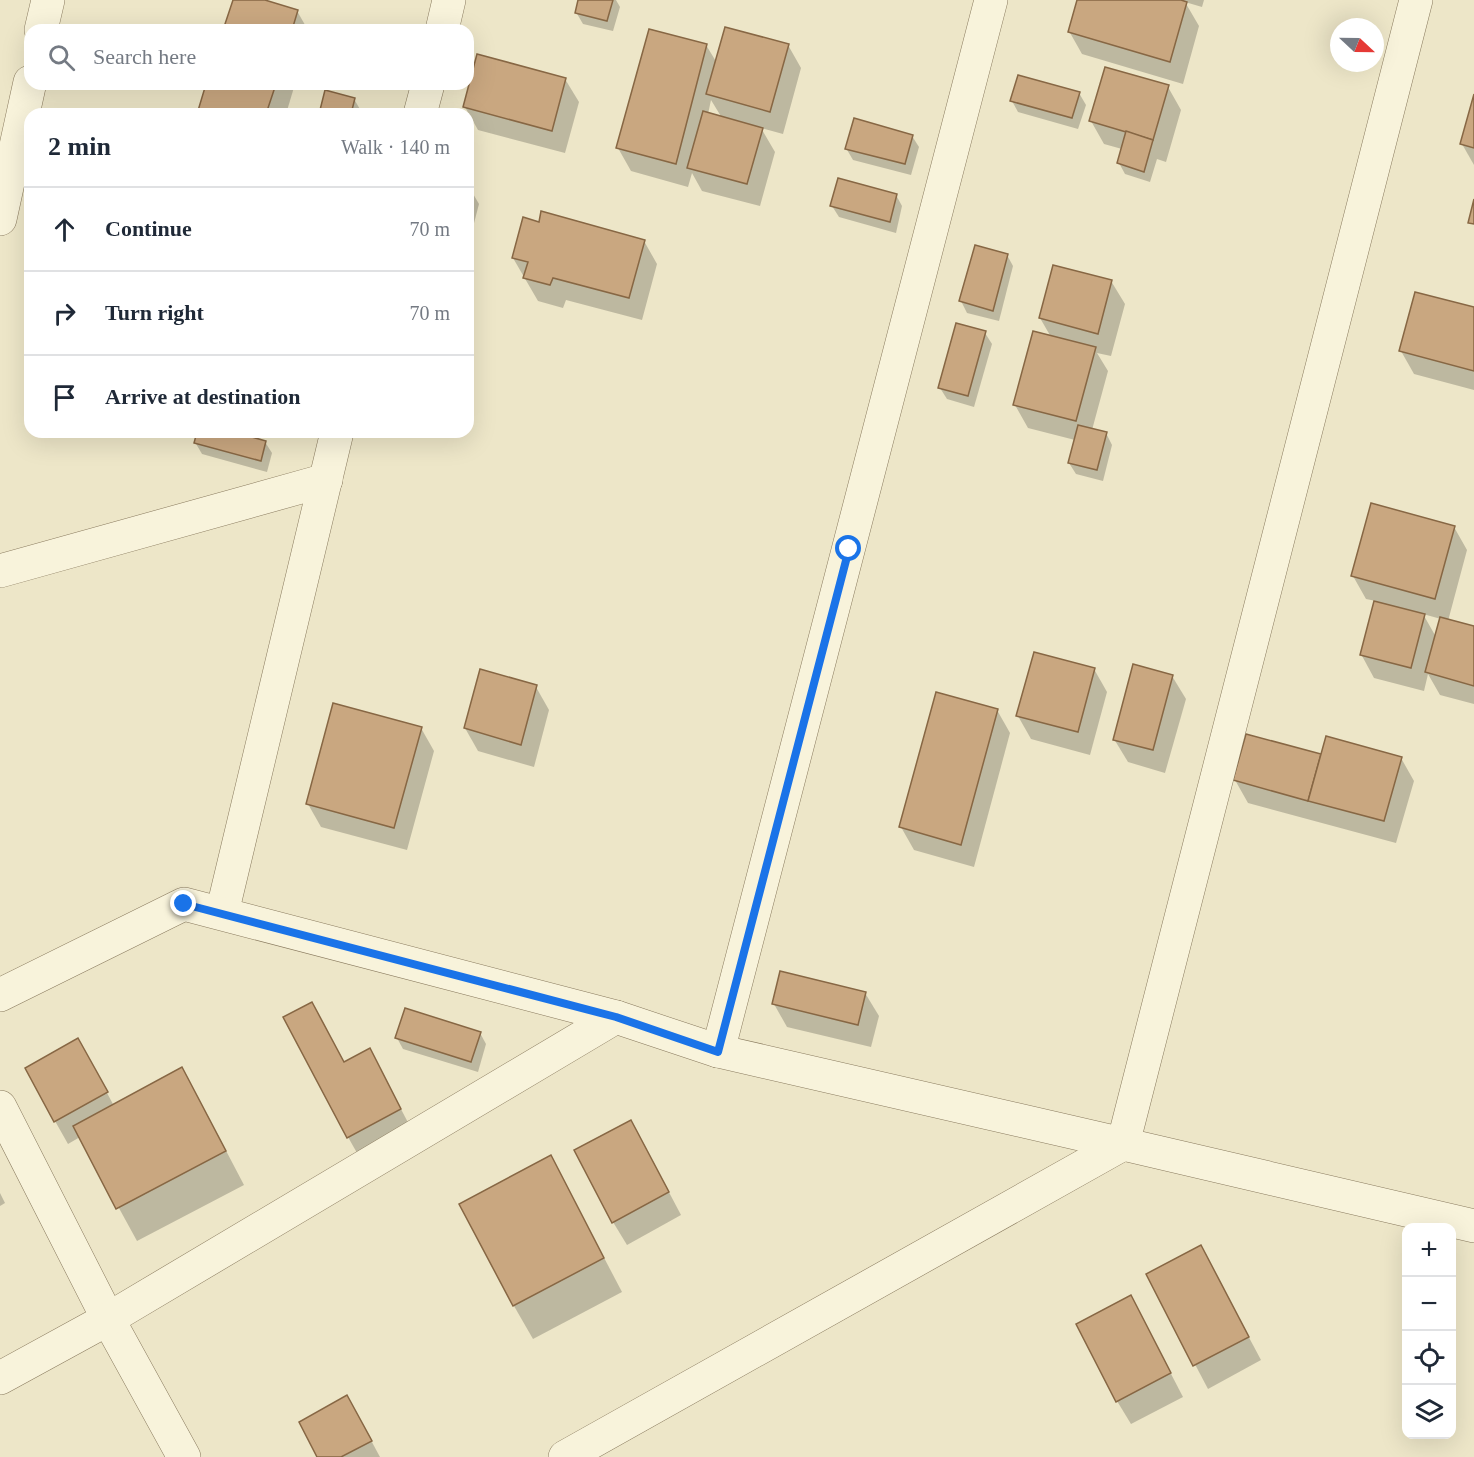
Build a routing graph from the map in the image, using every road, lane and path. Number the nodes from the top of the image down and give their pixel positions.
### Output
1 (48, 0) edge
2 (450, 0) edge
3 (992, 0) edge
4 (1416, 0) edge
5 (42, 24) edge
6 (444, 24) edge
7 (28, 90) edge
8 (426, 90) edge
9 (24, 108) edge
10 (422, 108) edge
11 (24, 109) edge
12 (0, 219) edge
13 (336, 438) edge
14 (326, 480) junction
15 (0, 571) edge
16 (222, 913) junction
17 (0, 995) edge
18 (616, 1017) junction
19 (718, 1052) junction
20 (0, 1107) edge
21 (1123, 1144) junction
22 (1474, 1226) edge
23 (108, 1319) junction
24 (0, 1378) edge
25 (184, 1457) edge
26 (565, 1457) edge

1 - 5 street
2 - 6 street
3 - 19 street
4 - 21 street
7 - 9 street
8 - 10 street
11 - 12 street
13 - 14 street
14 - 15 street
14 - 16 street
16 - 17 street
16 - 18 street
18 - 19 street
18 - 23 street
19 - 21 street
20 - 23 street
21 - 22 street
21 - 26 street
23 - 24 street
23 - 25 street

